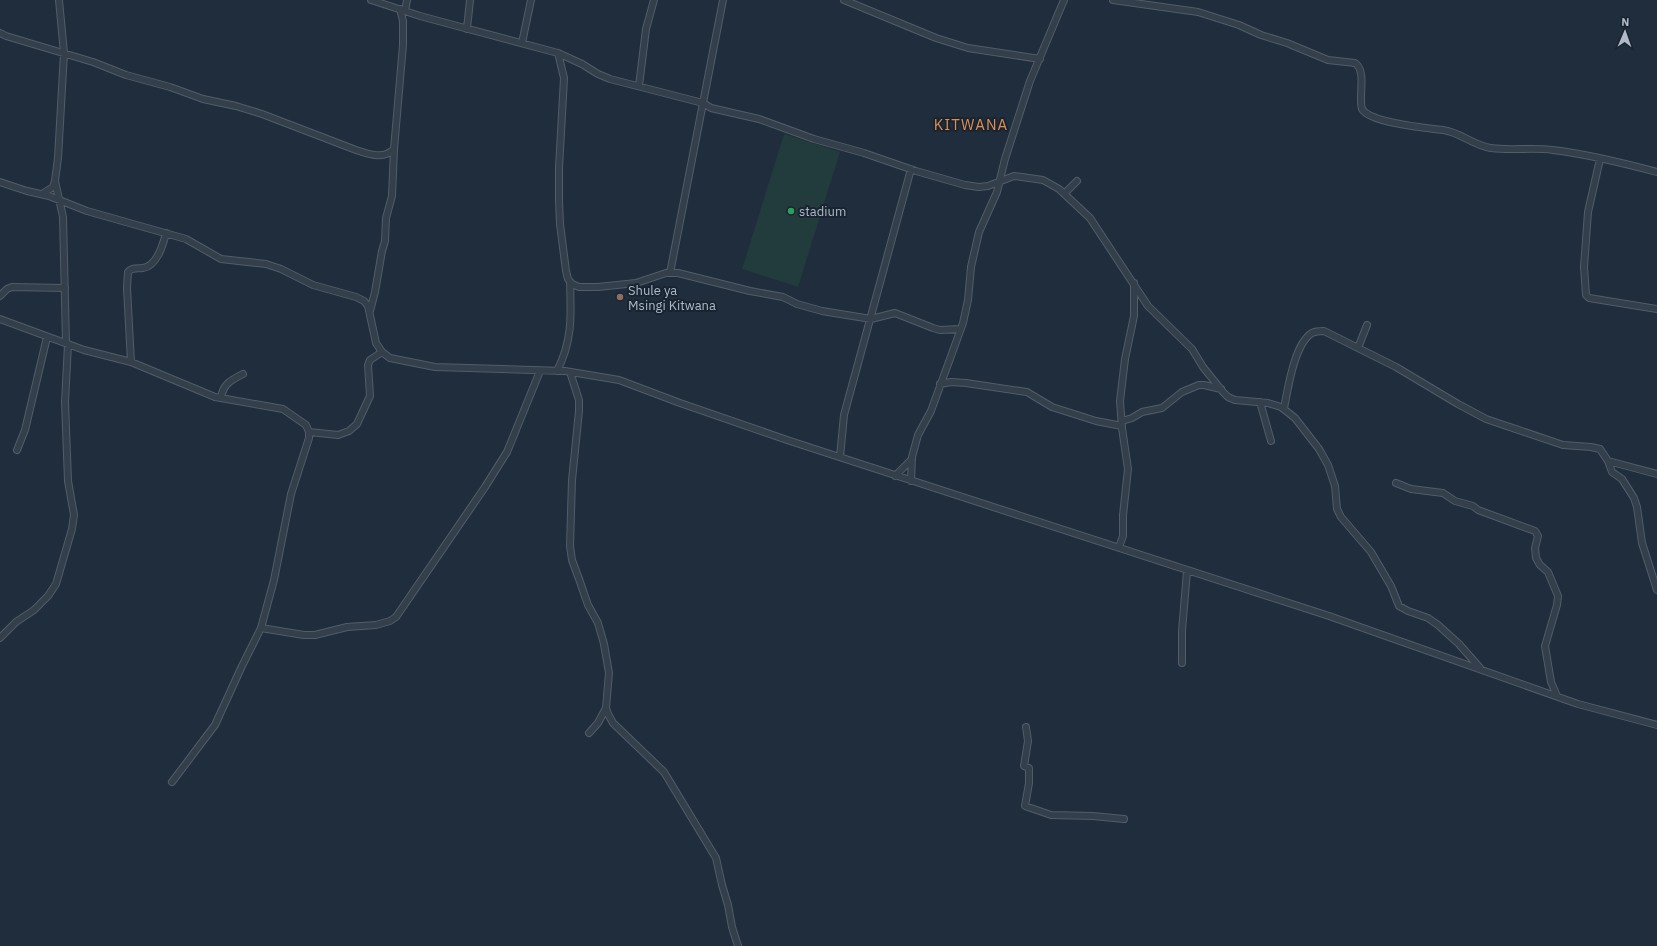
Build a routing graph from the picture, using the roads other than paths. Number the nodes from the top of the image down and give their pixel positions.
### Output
1 (59, 0) edge
2 (371, 0) edge
3 (407, 0) edge
4 (470, 0) edge
5 (531, 0) edge
6 (654, 0) edge
7 (723, 0) edge
8 (844, 0) edge
9 (1064, 0) edge
10 (1113, 0) edge
11 (853, 2) edge
12 (1156, 3) edge
13 (402, 10) junction
14 (415, 14) junction
15 (404, 27) junction
16 (467, 29) junction
17 (0, 33) edge
18 (522, 42) junction
19 (64, 53) junction
20 (558, 53) junction
21 (1040, 59) junction
22 (639, 86) junction
23 (703, 103) junction
24 (394, 149) junction
25 (1600, 159) junction
26 (911, 169) junction
27 (1657, 172) edge
28 (55, 180) junction
29 (999, 181) junction
30 (1077, 181) dead end
31 (0, 182) edge
32 (42, 194) junction
33 (1064, 194) junction
34 (59, 200) junction
35 (166, 233) junction
36 (670, 273) junction
37 (570, 282) junction
38 (1134, 283) junction
39 (65, 288) junction
40 (0, 296) edge
41 (1657, 310) edge
42 (370, 311) junction
43 (0, 319) edge
44 (871, 319) junction
45 (1367, 325) dead end
46 (960, 330) junction
47 (47, 337) junction
48 (67, 344) junction
49 (1358, 348) junction
50 (382, 352) junction
51 (131, 362) junction
52 (540, 371) junction
53 (558, 371) junction
54 (570, 372) junction
55 (244, 374) dead end
56 (940, 384) junction
57 (1220, 389) junction
58 (221, 398) junction
59 (1260, 402) junction
60 (1284, 408) junction
61 (1122, 423) junction
62 (309, 432) junction
63 (1271, 441) dead end
64 (17, 450) dead end
65 (840, 457) junction
66 (912, 459) junction
67 (1608, 461) junction
68 (1657, 474) edge
69 (895, 476) junction
70 (911, 481) junction
71 (1396, 483) dead end
72 (1119, 547) junction
73 (1187, 571) junction
74 (1657, 590) edge
75 (261, 628) junction
76 (0, 638) edge
77 (1182, 664) dead end
78 (1480, 668) junction
79 (1557, 696) junction
80 (606, 708) junction
81 (1657, 725) edge
82 (1026, 727) dead end
83 (589, 733) dead end
84 (172, 782) dead end
85 (1124, 819) dead end
86 (738, 946) edge

1 - 19 street
2 - 13 street
3 - 13 street
4 - 16 street
5 - 18 street
6 - 22 street
7 - 23 street
8 - 11 street
9 - 21 street
10 - 12 street
11 - 21 street
12 - 25 street
13 - 14 street
13 - 15 street
14 - 15 street
14 - 16 street
15 - 24 street
16 - 18 street
17 - 19 street
18 - 20 street
19 - 24 street
19 - 28 street
20 - 22 street
20 - 37 street
21 - 29 street
22 - 23 street
23 - 26 street
23 - 36 street
24 - 42 street
25 - 27 street
25 - 41 street
26 - 29 street
26 - 44 street
28 - 32 street
28 - 34 street
29 - 33 street
29 - 46 street
30 - 33 street
31 - 32 street
32 - 34 street
33 - 38 street
34 - 35 street
34 - 39 street
35 - 42 street
35 - 51 street
36 - 37 street
36 - 44 street
37 - 53 street
38 - 57 street
38 - 61 street
39 - 40 street
39 - 48 street
42 - 50 street
43 - 47 street
44 - 46 street
44 - 65 street
45 - 49 street
46 - 56 street
47 - 48 street
47 - 64 street
48 - 51 street
48 - 76 street
49 - 60 street
49 - 67 street
50 - 52 street
50 - 62 street
51 - 58 street
52 - 53 street
52 - 75 street
53 - 54 street
54 - 65 street
54 - 80 street
55 - 58 street
56 - 61 street
56 - 66 street
57 - 59 street
57 - 61 street
58 - 62 street
59 - 60 street
59 - 63 street
60 - 78 street
61 - 72 street
62 - 75 street
65 - 69 street
66 - 69 street
66 - 70 street
67 - 68 street
67 - 74 street
69 - 70 street
70 - 72 street
71 - 79 street
72 - 73 street
73 - 77 street
73 - 78 street
75 - 84 street
78 - 79 street
79 - 81 street
80 - 83 street
80 - 86 street
82 - 85 street

